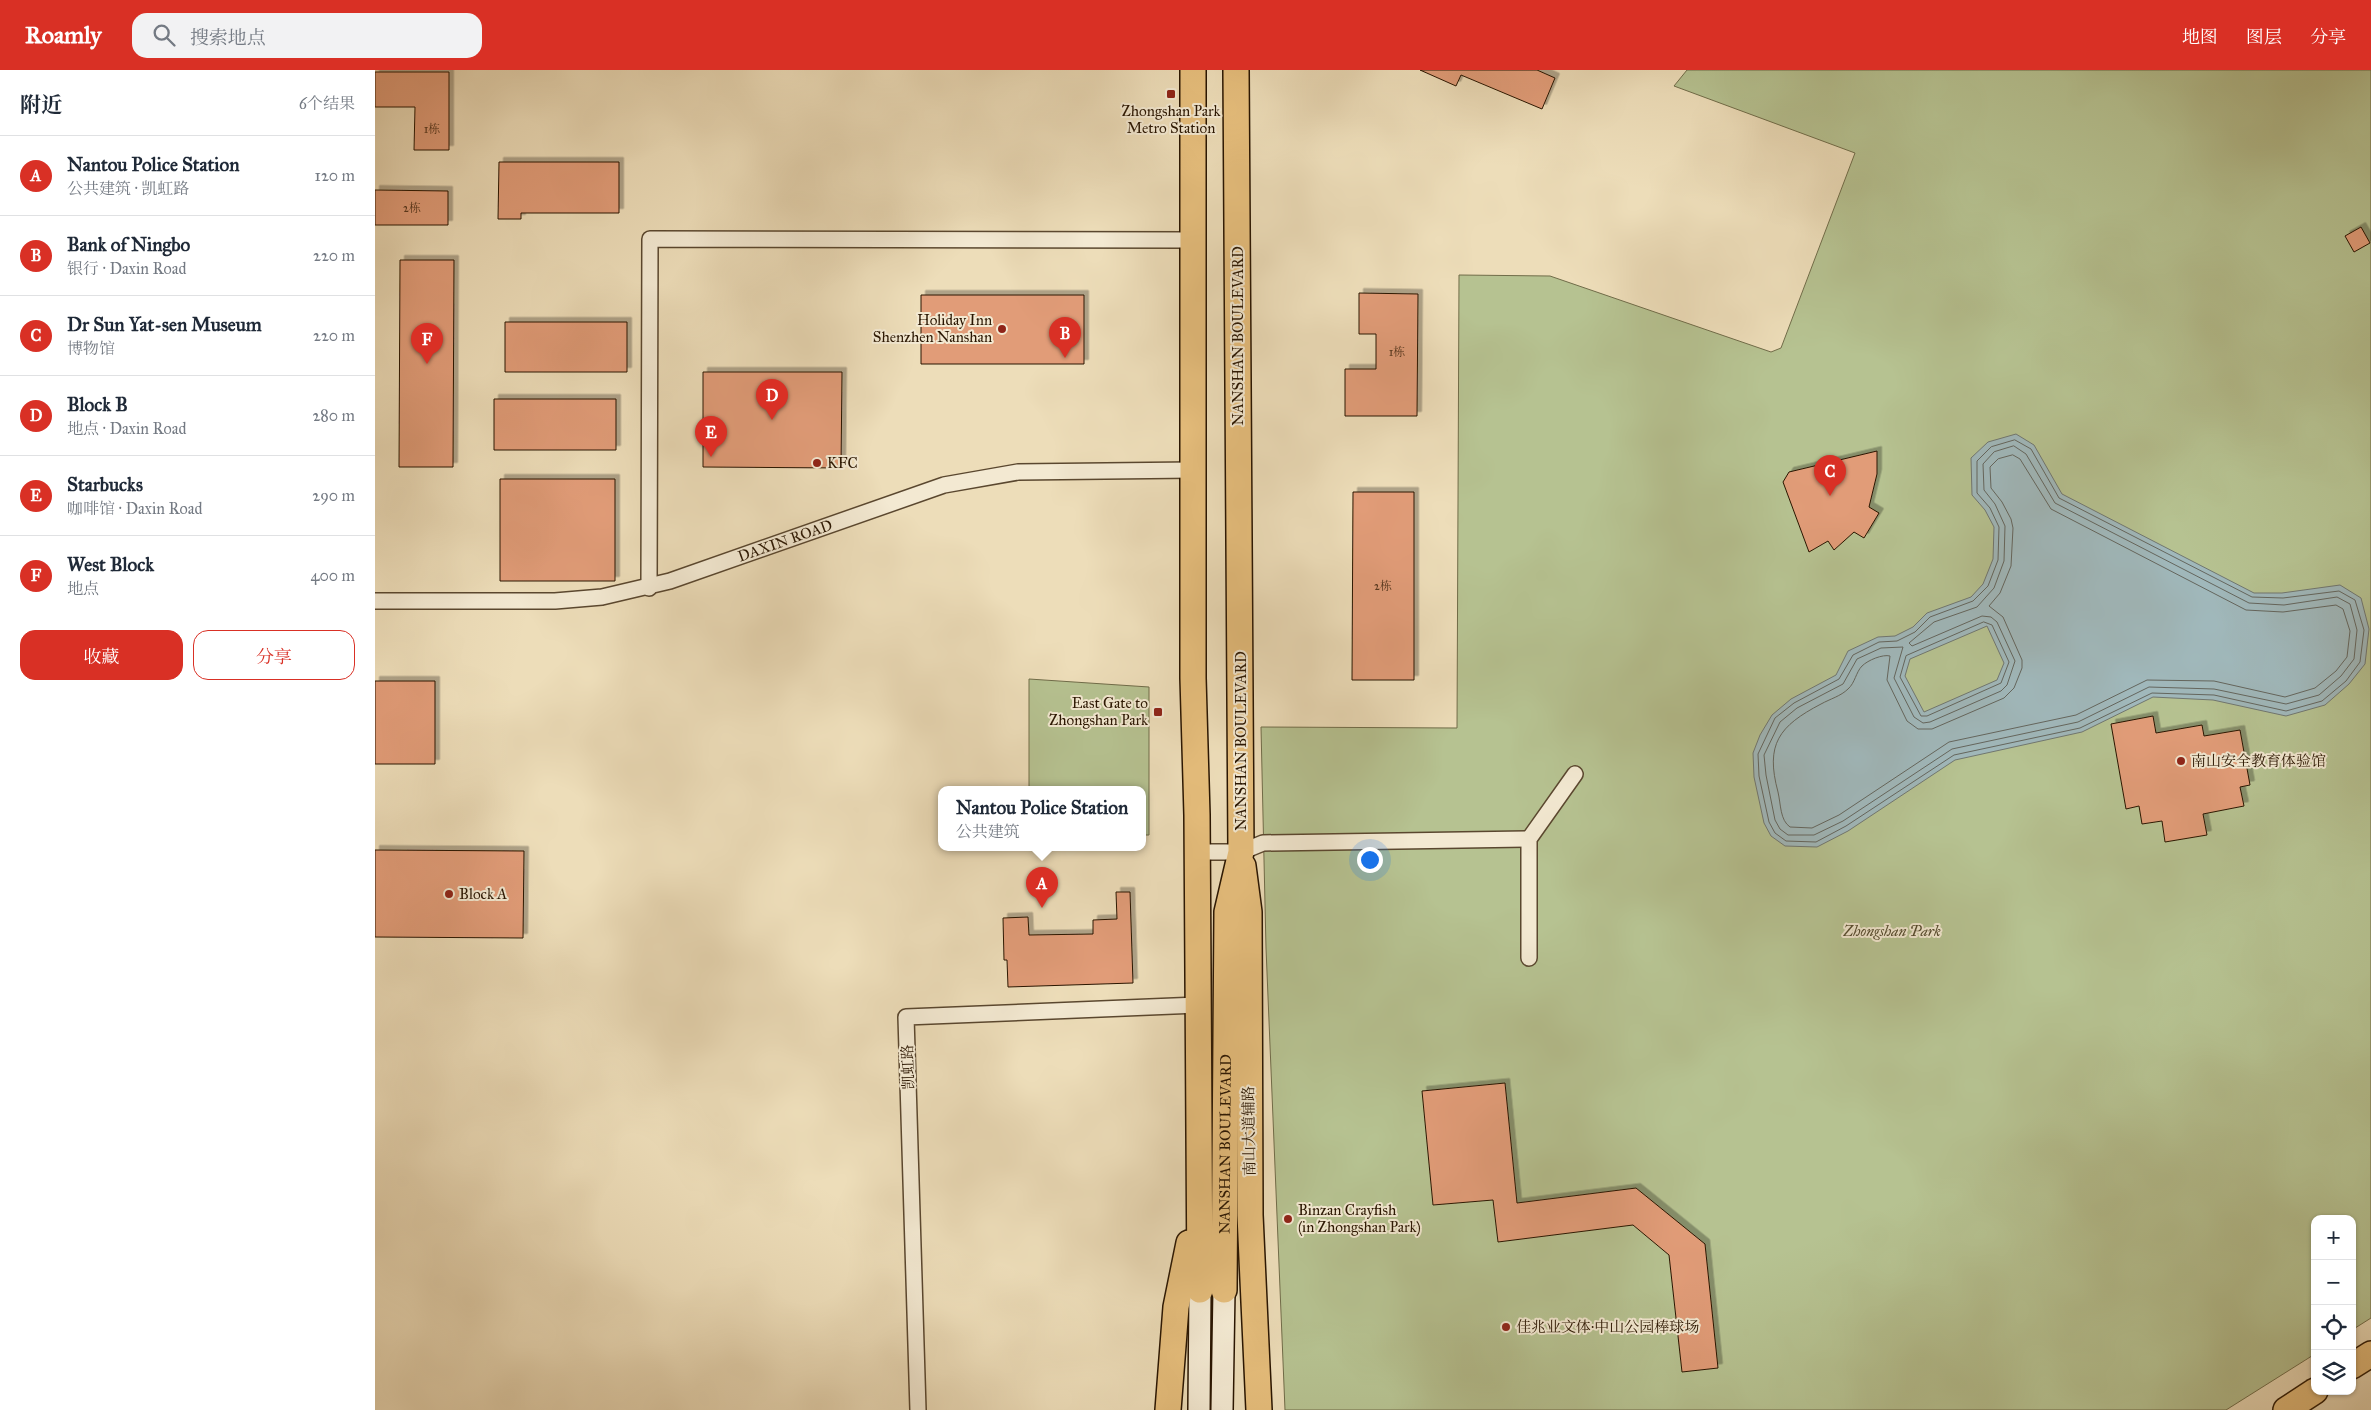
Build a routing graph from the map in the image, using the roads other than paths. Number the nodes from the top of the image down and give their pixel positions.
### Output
1 (1193, 70) edge
2 (1236, 70) edge
3 (1193, 240) junction
4 (1193, 470) junction
5 (649, 588) junction
6 (375, 601) edge
7 (1575, 774) dead end
8 (1529, 839) junction
9 (1197, 852) junction
10 (1241, 852) junction
11 (1529, 958) dead end
12 (1198, 1005) junction
13 (1199, 1186) junction
14 (1225, 1186) junction
15 (1212, 1290) junction
16 (2371, 1354) edge
17 (2356, 1363) edge
18 (2311, 1394) edge
19 (918, 1410) edge
20 (1168, 1410) edge
21 (1199, 1410) edge
22 (1222, 1410) edge
23 (1259, 1410) edge
24 (2287, 1410) edge

1 - 3 main road, NANSHAN BOULEVARD
2 - 10 main road, NANSHAN BOULEVARD
3 - 4 main road, NANSHAN BOULEVARD
3 - 5 street
4 - 5 street, DAXIN ROAD
4 - 9 main road, NANSHAN BOULEVARD
5 - 6 street, DAXIN ROAD
7 - 8 street
8 - 10 street
8 - 11 street
9 - 10 street
9 - 12 main road, NANSHAN BOULEVARD
10 - 14 main road, NANSHAN BOULEVARD
10 - 23 main road, 南山大道辅路
12 - 13 main road, NANSHAN BOULEVARD
12 - 19 street, 凯虹路
13 - 14 main road
13 - 15 main road, NANSHAN BOULEVARD
13 - 20 main road
14 - 15 main road, NANSHAN BOULEVARD
15 - 21 main road, NANSHAN BOULEVARD
15 - 22 main road, NANSHAN BOULEVARD
16 - 17 main road
18 - 24 main road

